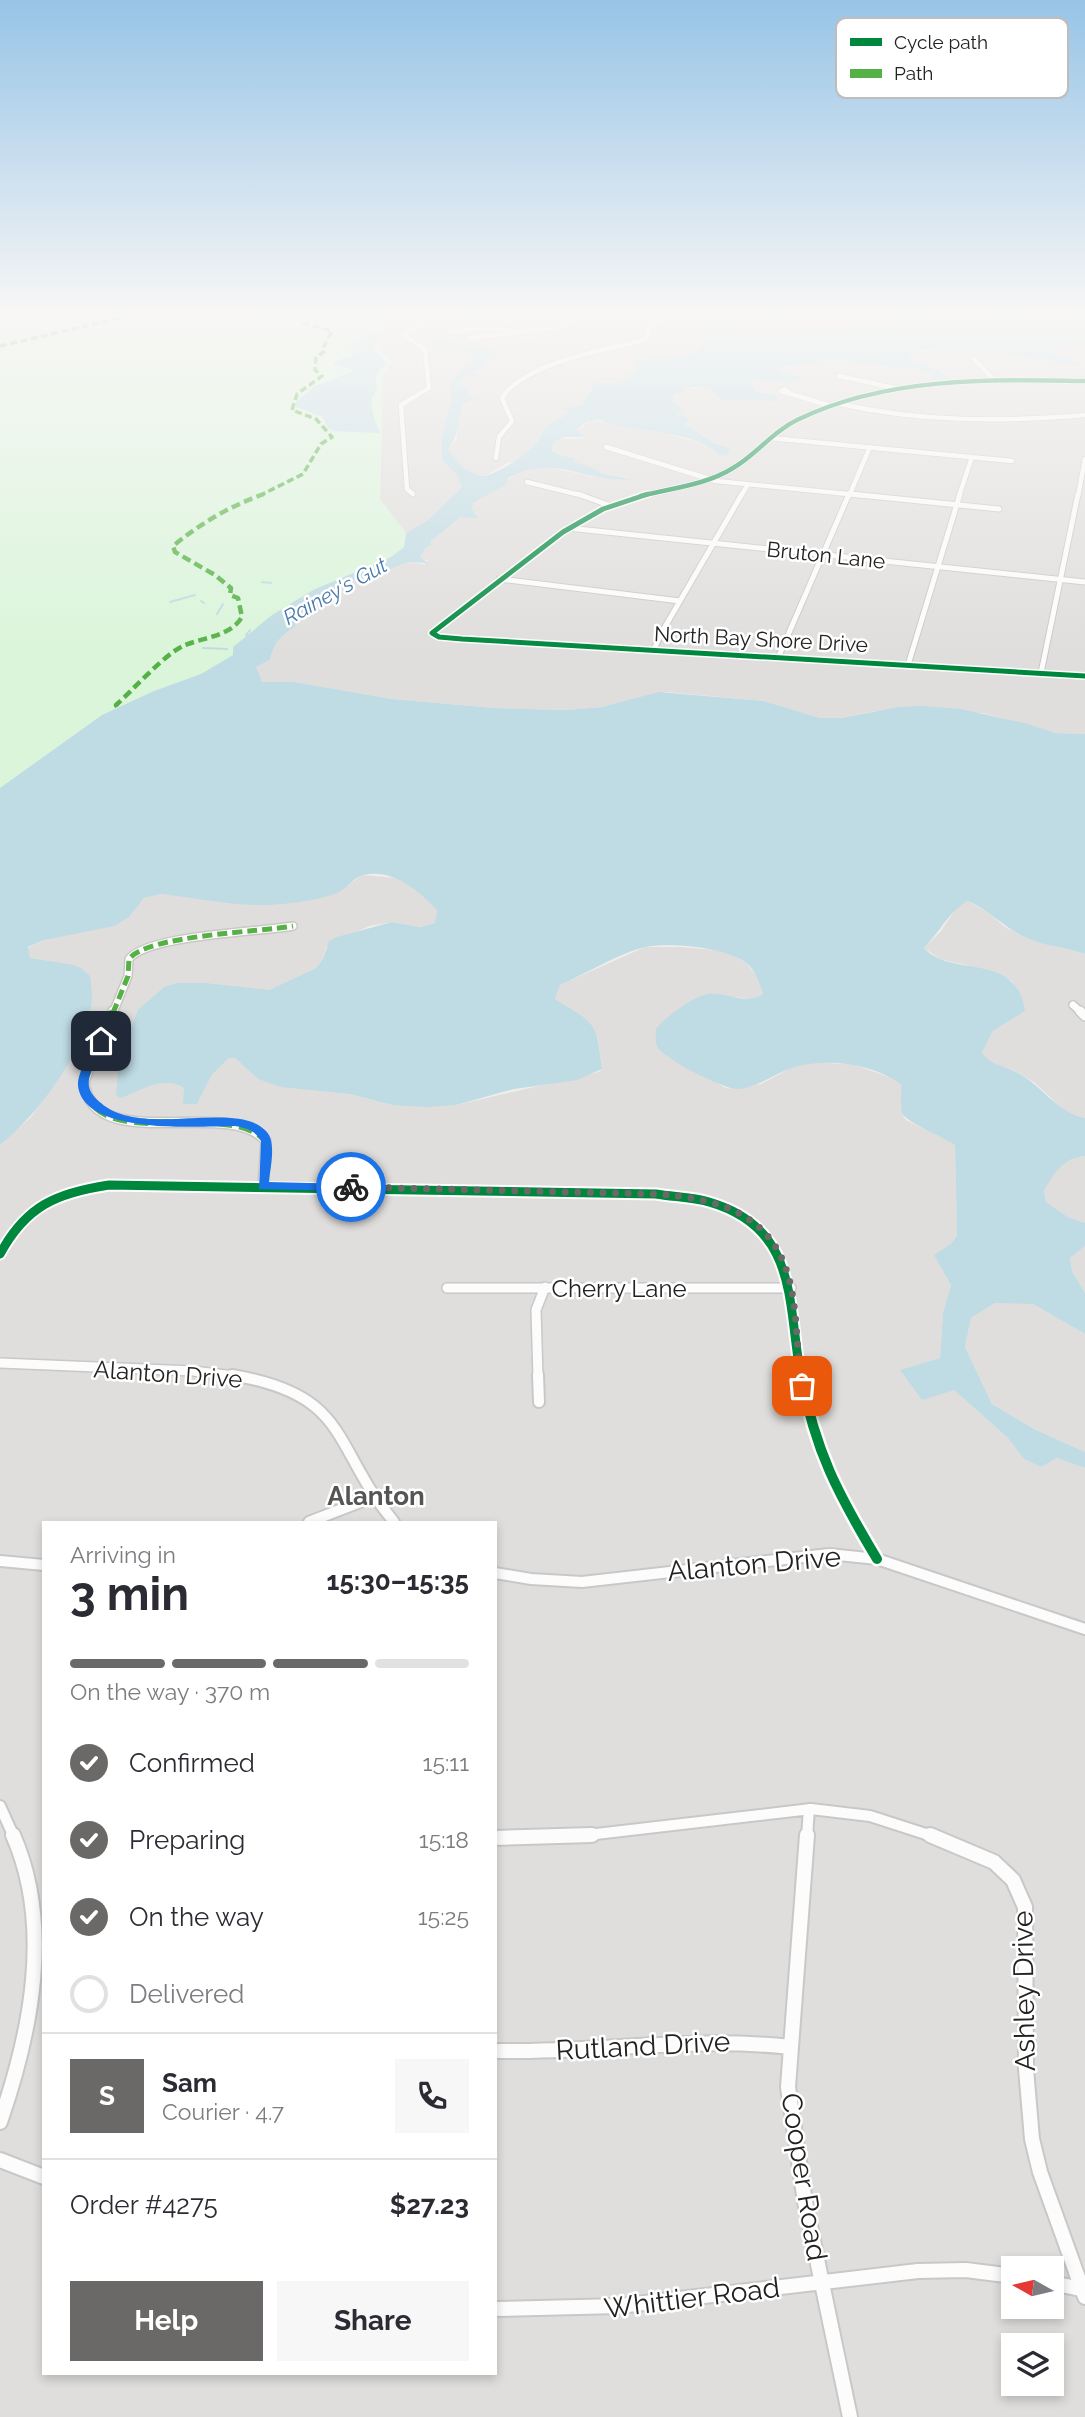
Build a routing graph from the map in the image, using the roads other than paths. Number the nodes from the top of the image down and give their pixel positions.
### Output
1 (403, 427) edge
2 (507, 427) edge
3 (785, 427) edge
4 (770, 438) junction
5 (606, 446) dead end
6 (870, 447) junction
7 (972, 457) junction
8 (496, 458) dead end
9 (1085, 459) edge
10 (1012, 461) dead end
11 (708, 479) junction
12 (527, 482) dead end
13 (748, 484) junction
14 (413, 494) dead end
15 (851, 494) junction
16 (957, 504) junction
17 (611, 506) junction
18 (999, 509) dead end
19 (568, 528) junction
20 (714, 542) junction
21 (824, 554) junction
22 (937, 566) junction
23 (499, 579) junction
24 (1062, 580) junction
25 (1085, 582) edge
26 (680, 601) junction
27 (657, 649) junction
28 (778, 658) junction
29 (908, 665) junction
30 (1041, 673) junction
31 (1085, 676) edge
32 (293, 926) dead end
33 (1073, 1006) dead end
34 (1085, 1016) edge
35 (263, 1186) junction
36 (0, 1254) edge
37 (447, 1287) dead end
38 (545, 1287) junction
39 (791, 1288) junction
40 (0, 1363) edge
41 (539, 1402) dead end
42 (373, 1497) junction
43 (312, 1521) edge
44 (393, 1521) edge
45 (877, 1559) junction
46 (0, 1561) edge
47 (42, 1565) edge
48 (497, 1573) edge
49 (1085, 1629) edge
50 (0, 1806) edge
51 (809, 1809) junction
52 (497, 1838) edge
53 (39, 1933) edge
54 (790, 2046) junction
55 (497, 2051) edge
56 (0, 2122) edge
57 (0, 2160) edge
58 (42, 2176) edge
59 (1001, 2274) edge
60 (822, 2281) junction
61 (1064, 2286) edge
62 (1084, 2292) edge
63 (497, 2309) edge
64 (850, 2417) edge

1 - 14 street
2 - 8 street
3 - 4 street
4 - 6 street
4 - 11 street
5 - 11 street
6 - 7 street
6 - 15 street
7 - 10 street
7 - 16 street
9 - 24 street
11 - 13 street
11 - 17 street
12 - 17 street
13 - 15 street
13 - 20 street
15 - 16 street
15 - 21 street
16 - 18 street
16 - 22 street
17 - 19 street
19 - 20 street, Bruton Lane
19 - 23 street
20 - 21 street, Bruton Lane
20 - 26 street
21 - 22 street, Bruton Lane
21 - 28 street
22 - 24 street, Bruton Lane
22 - 29 street
23 - 26 street
23 - 27 street, North Bay Shore Drive
24 - 25 street, Bruton Lane
24 - 30 street
26 - 27 street
27 - 28 street, North Bay Shore Drive
28 - 29 street, North Bay Shore Drive
29 - 30 street, North Bay Shore Drive
30 - 31 street, North Bay Shore Drive
32 - 35 street
33 - 34 street
35 - 36 street
35 - 39 street
37 - 38 street, Cherry Lane
38 - 39 street, Cherry Lane
38 - 41 street
39 - 45 street
40 - 42 street, Alanton Drive
42 - 43 street
42 - 44 street, Alanton Drive
45 - 48 street, Alanton Drive
45 - 49 street, Alanton Drive
46 - 47 street
50 - 53 street
51 - 52 street, Ashley Drive
51 - 54 street, Cooper Road
51 - 62 street, Ashley Drive
53 - 56 street
54 - 55 street, Rutland Drive
54 - 60 street, Cooper Road
57 - 58 street
59 - 60 street, Whittier Road
60 - 63 street, Whittier Road
60 - 64 street, Cooper Road
61 - 62 street

